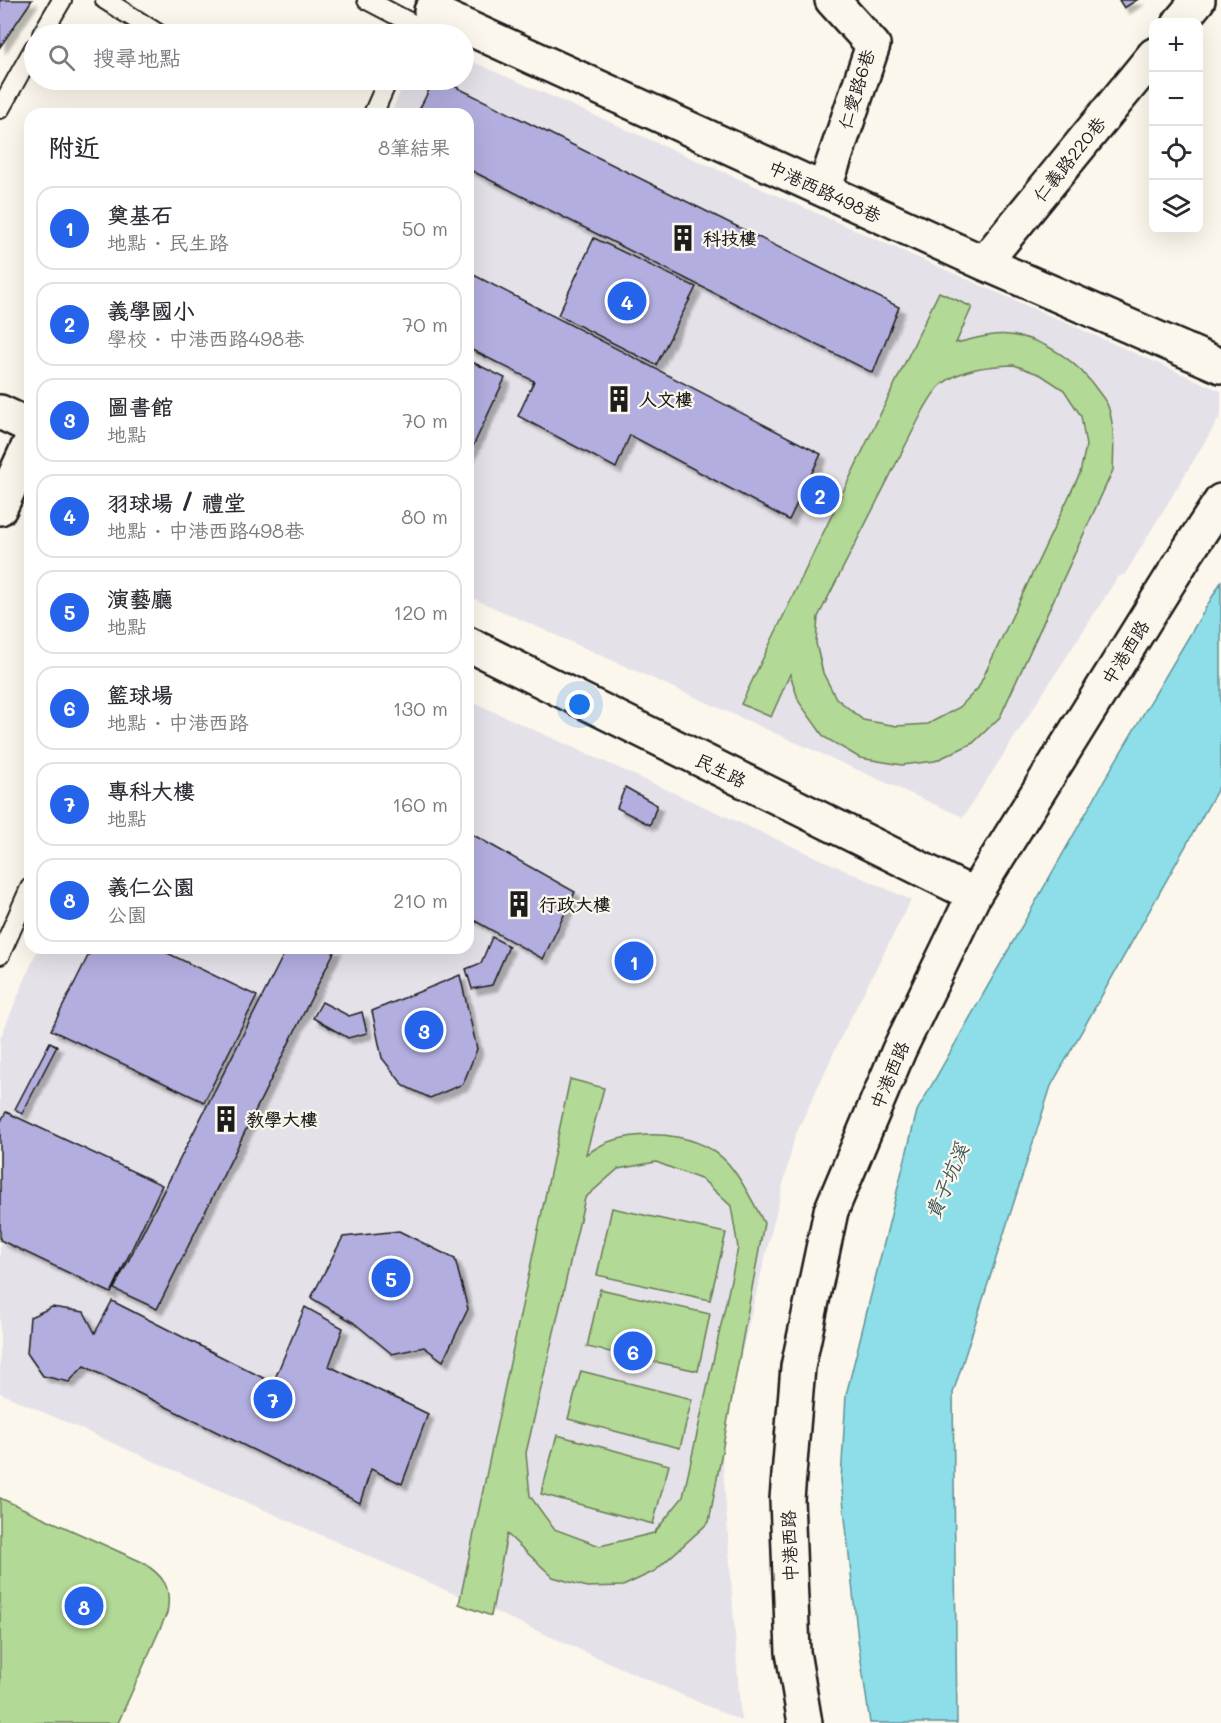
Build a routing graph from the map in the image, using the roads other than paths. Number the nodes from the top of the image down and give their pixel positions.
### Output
1 (62, 0) edge
2 (105, 0) edge
3 (367, 0) edge
4 (832, 0) edge
5 (1198, 0) edge
6 (422, 17) edge
7 (1183, 18) edge
8 (48, 24) edge
9 (143, 24) edge
10 (438, 24) edge
11 (474, 39) edge
12 (1149, 61) edge
13 (24, 66) edge
14 (384, 90) edge
15 (376, 108) edge
16 (0, 109) edge
17 (824, 190) junction
18 (984, 263) junction
19 (1221, 366) edge
20 (0, 412) edge
21 (24, 423) edge
22 (24, 456) edge
23 (1221, 501) edge
24 (0, 508) edge
25 (474, 647) edge
26 (974, 895) junction
27 (24, 901) edge
28 (0, 955) edge
29 (805, 1723) edge

1 - 8 lane
2 - 9 lane
3 - 6 lane
4 - 17 street, 仁愛路6巷
5 - 7 street
6 - 10 street, 中港西路498巷
11 - 17 street, 中港西路498巷
12 - 18 street, 仁義路220巷
13 - 16 lane
14 - 15 lane
17 - 18 street, 中港西路498巷
18 - 19 street, 中港西路498巷
20 - 21 street
22 - 24 street
23 - 26 street, 中港西路
25 - 26 street, 民生路
26 - 29 street, 中港西路
27 - 28 lane

